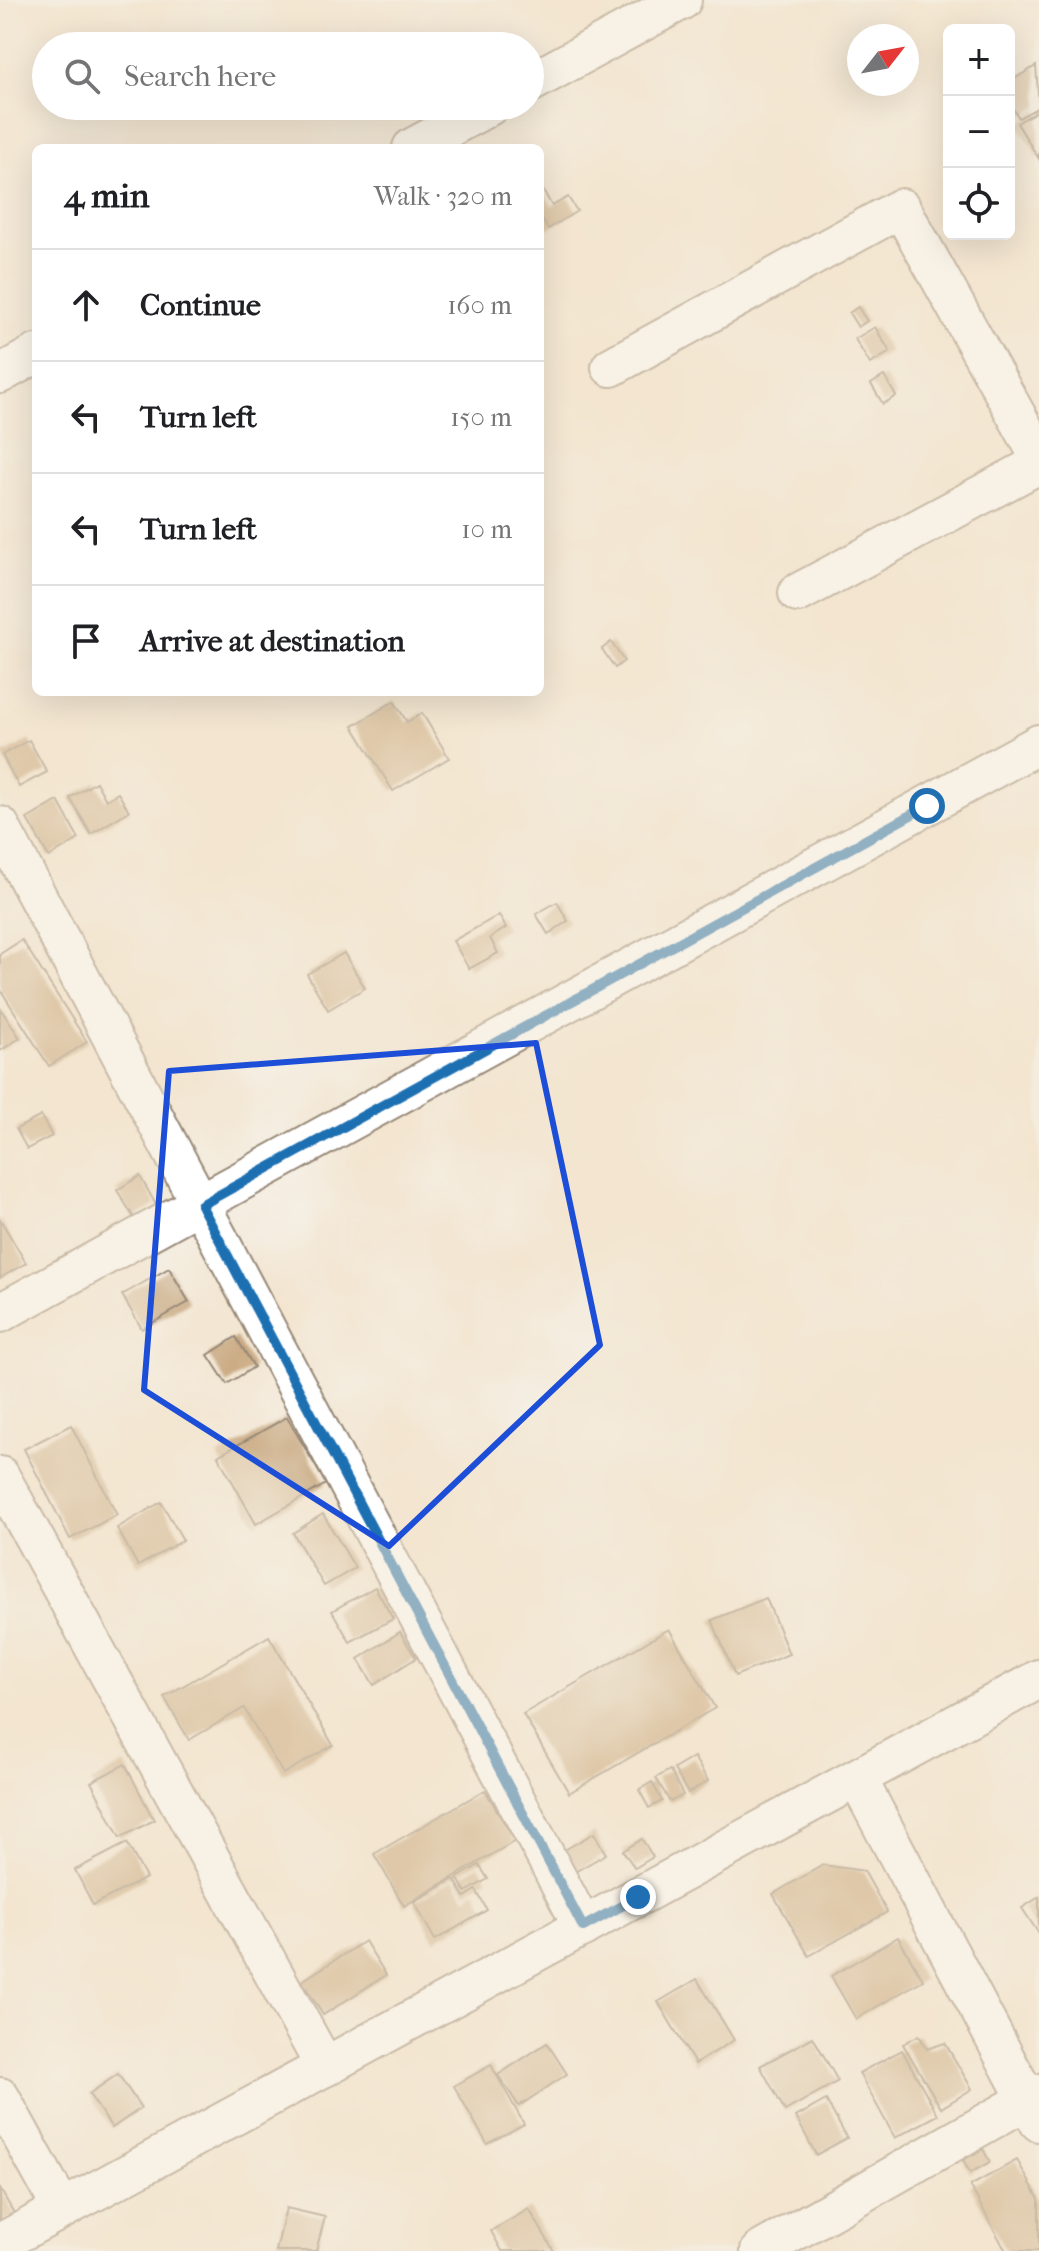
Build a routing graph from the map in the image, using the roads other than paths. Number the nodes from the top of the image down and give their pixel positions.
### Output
1 (682, 0) edge
2 (544, 75) edge
3 (463, 120) edge
4 (419, 144) edge
5 (32, 356) edge
6 (611, 367) dead end
7 (0, 374) edge
8 (1039, 456) edge
9 (1039, 464) edge
10 (798, 593) dead end
11 (1039, 744) edge
12 (0, 826) edge
13 (201, 1205) junction
14 (0, 1313) edge
15 (0, 1476) edge
16 (1039, 1679) edge
17 (857, 1778) junction
18 (583, 1927) junction
19 (325, 2067) junction
20 (0, 2097) edge
21 (1036, 2105) edge
22 (62, 2209) junction
23 (0, 2243) edge
24 (760, 2251) edge

1 - 2 street
3 - 4 street
5 - 7 street
6 - 8 street
9 - 10 street
11 - 13 street
12 - 13 street
13 - 14 street
13 - 18 street
15 - 19 street
16 - 17 street
17 - 18 street
17 - 21 street
18 - 19 street
19 - 22 street
20 - 22 street
21 - 24 street
22 - 23 street

